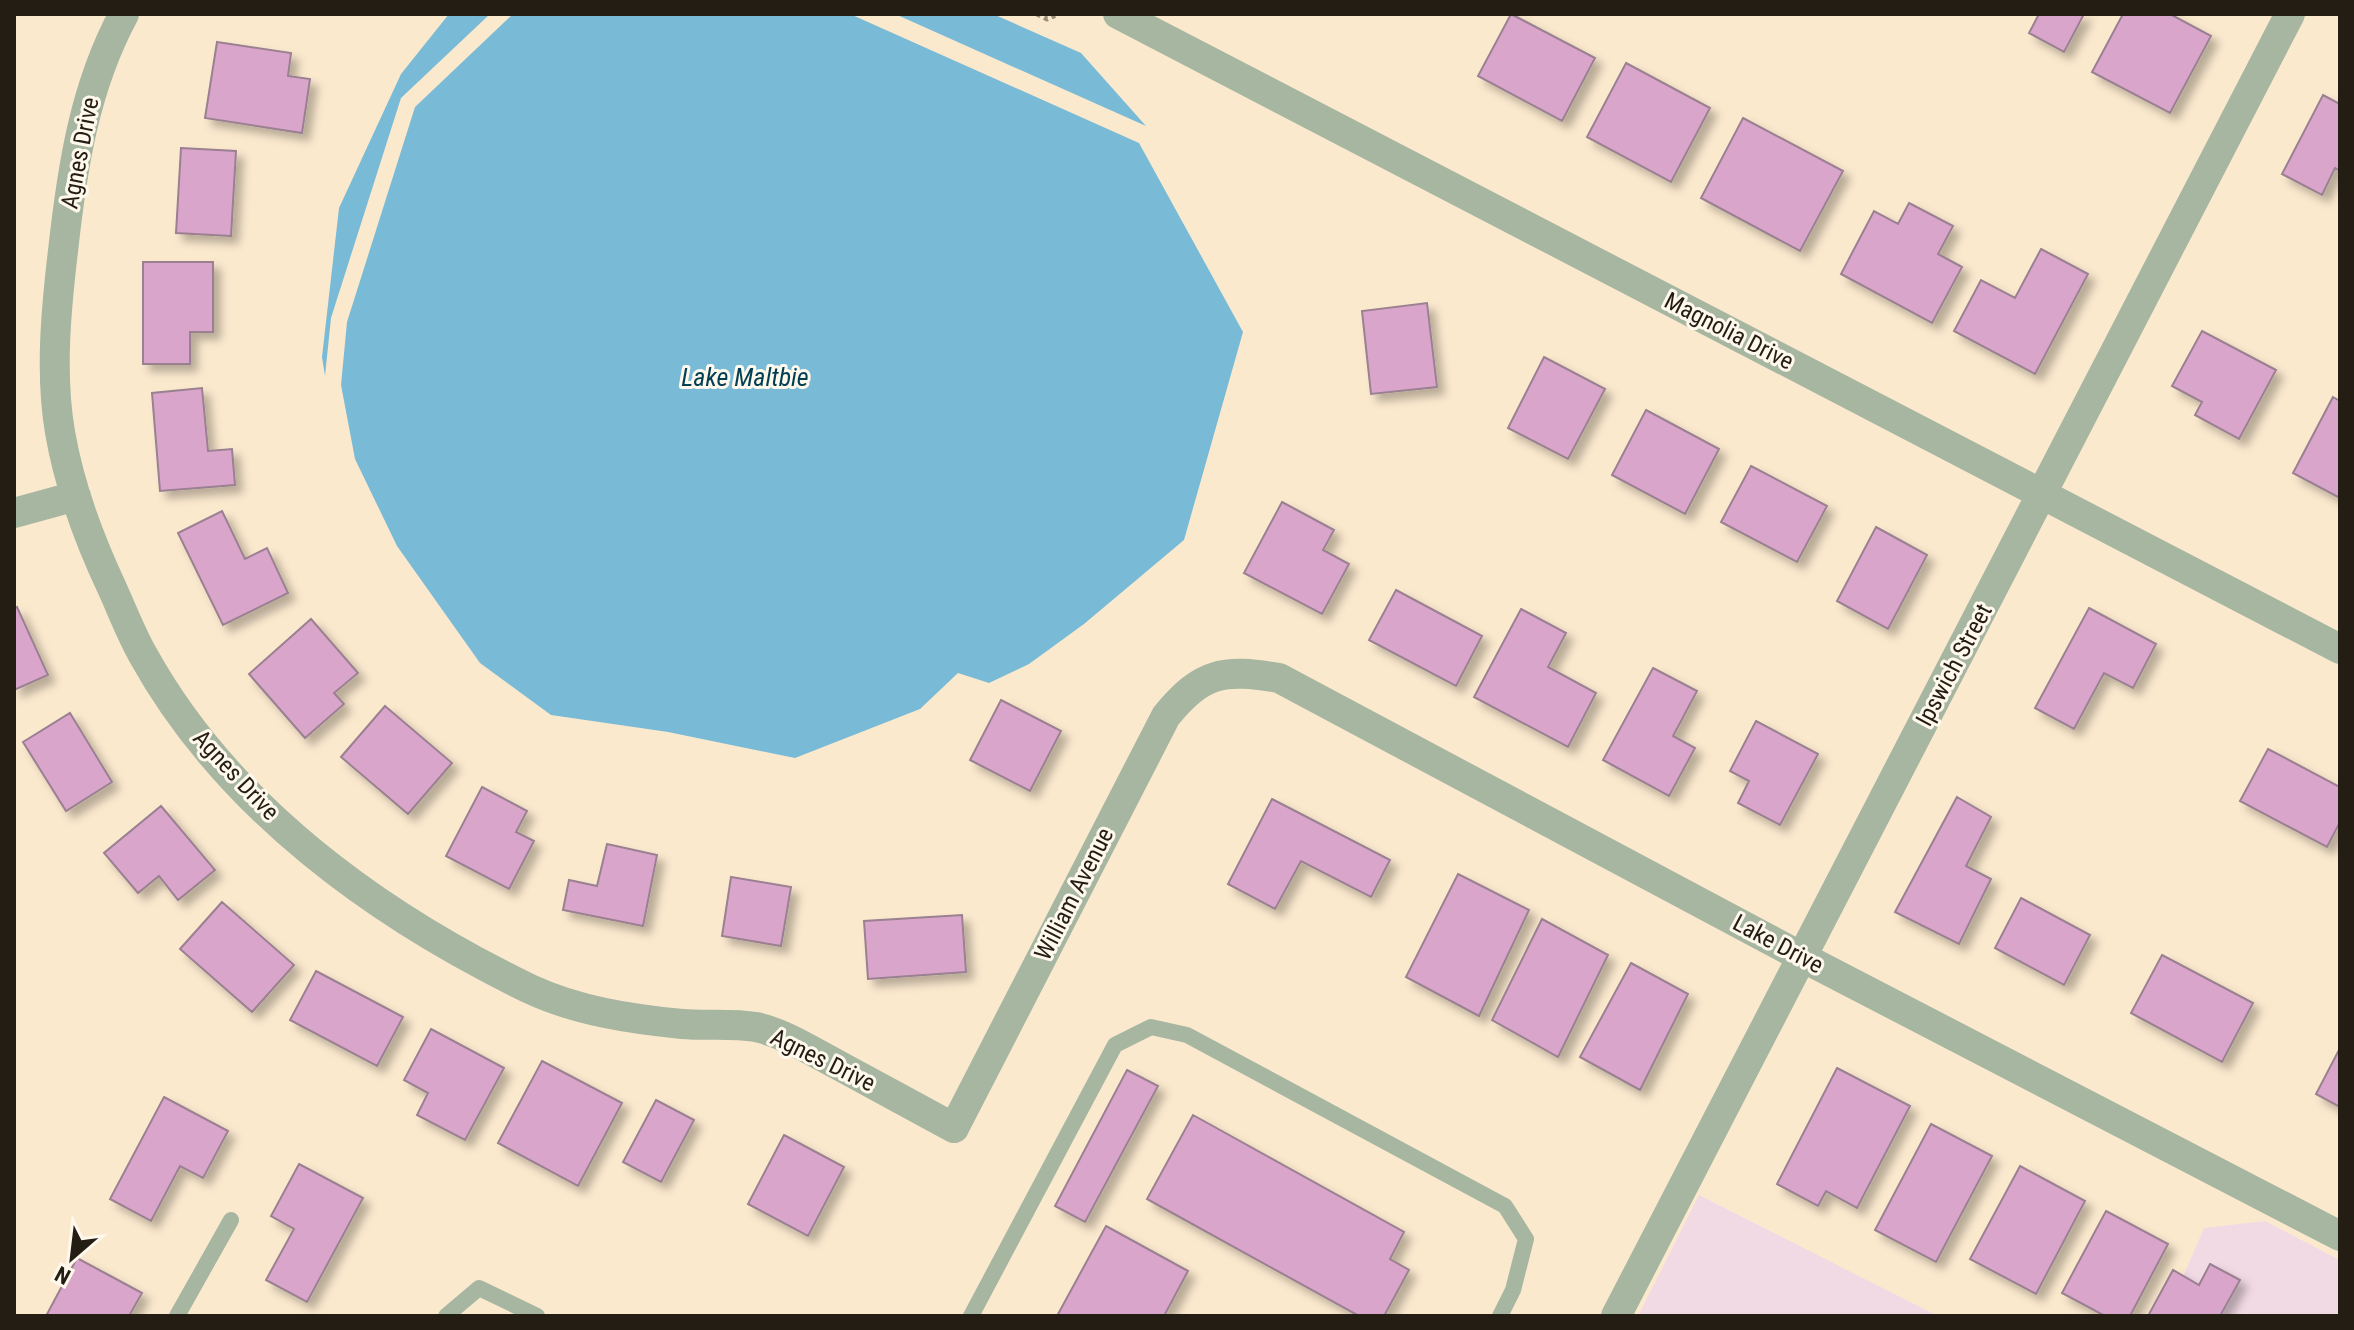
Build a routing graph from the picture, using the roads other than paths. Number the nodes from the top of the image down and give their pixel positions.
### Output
1 (124, 14) edge
2 (1118, 14) edge
3 (2290, 14) edge
4 (2044, 495) junction
5 (76, 496) junction
6 (14, 513) edge
7 (2340, 649) edge
8 (1212, 676) joint
9 (1800, 956) junction
10 (954, 1128) joint
11 (231, 1220) dead end
12 (2340, 1236) edge
13 (177, 1316) edge
14 (446, 1316) edge
15 (537, 1316) edge
16 (971, 1316) edge
17 (1500, 1316) edge
18 (1616, 1316) edge

1 - 5 street, Agnes Drive
2 - 4 street, Magnolia Drive
3 - 4 street, Ipswich Street
4 - 7 street, Magnolia Drive
4 - 9 street, Ipswich Street
5 - 6 street
5 - 10 street, Agnes Drive
8 - 9 street, Lake Drive
8 - 10 street, William Avenue
9 - 12 street, Lake Drive
9 - 18 street, Ipswich Street
11 - 13 lane
14 - 15 lane
16 - 17 lane

